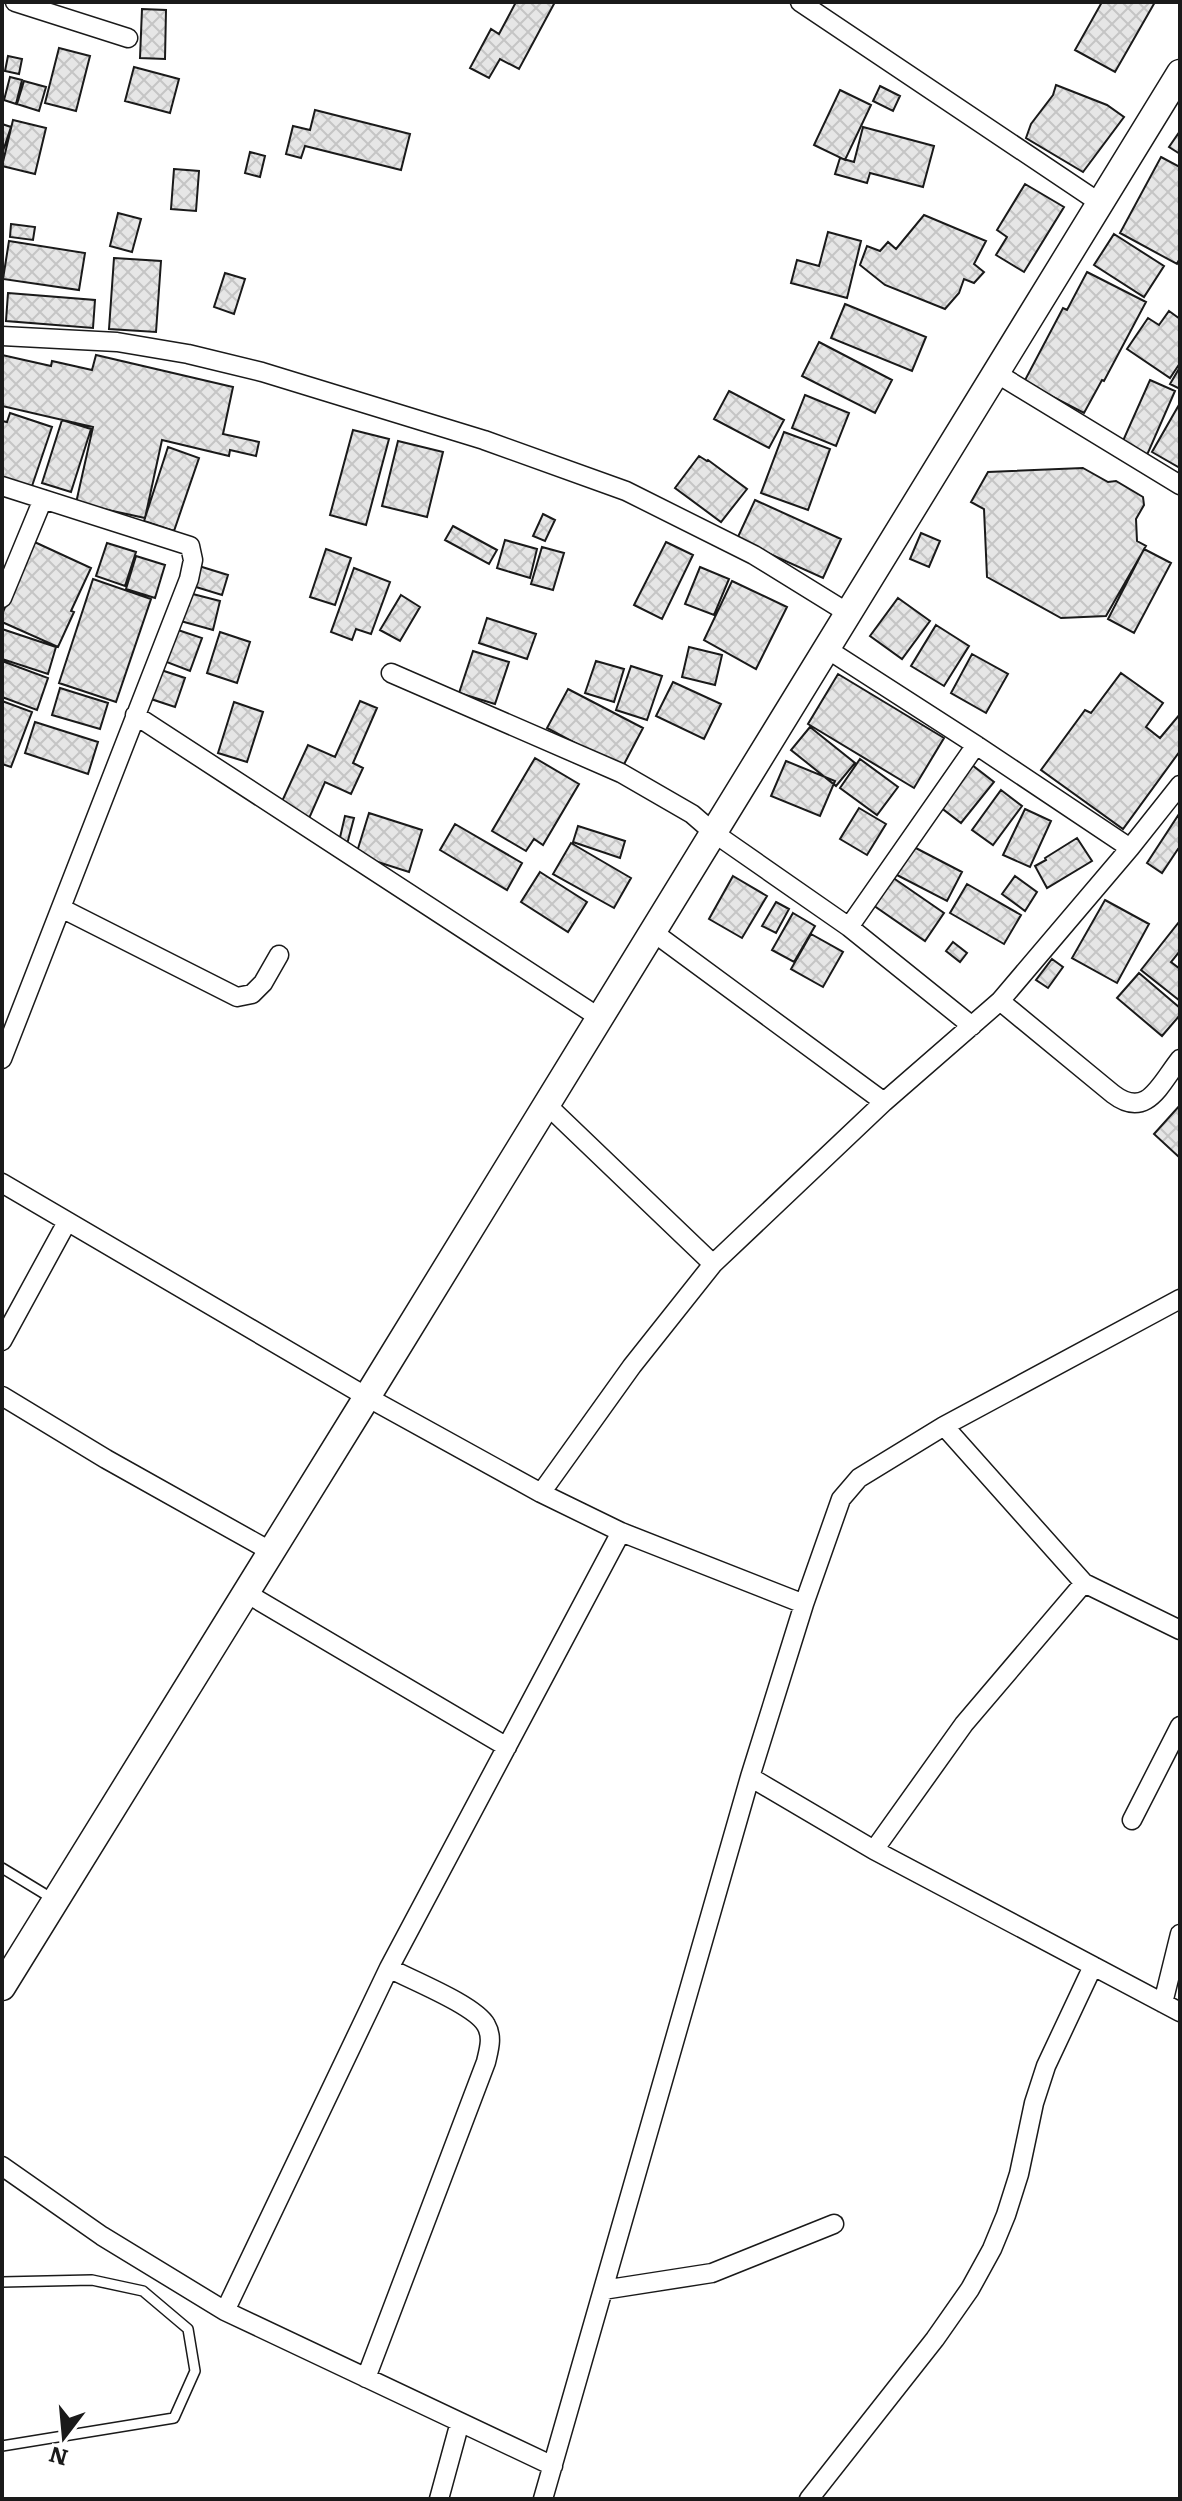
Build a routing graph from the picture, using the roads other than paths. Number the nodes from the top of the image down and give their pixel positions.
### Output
1 (15, 2) edge
2 (800, 2) edge
3 (128, 38) dead end
4 (1180, 73) edge
5 (1100, 203) junction
6 (2, 336) edge
7 (996, 373) junction
8 (1180, 485) edge
9 (2, 486) edge
10 (43, 499) junction
11 (2, 598) edge
12 (848, 613) junction
13 (827, 649) junction
14 (391, 673) dead end
15 (135, 715) junction
16 (976, 745) junction
17 (1180, 785) edge
18 (714, 833) junction
19 (1130, 848) junction
20 (61, 908) junction
21 (849, 927) junction
22 (653, 932) junction
23 (279, 955) dead end
24 (1000, 1001) junction
25 (600, 1018) junction
26 (972, 1026) junction
27 (2, 1059) edge
28 (1180, 1059) edge
29 (884, 1102) junction
30 (547, 1105) junction
31 (2, 1183) edge
32 (67, 1222) junction
33 (713, 1264) junction
34 (1180, 1299) edge
35 (2, 1341) edge
36 (2, 1396) edge
37 (367, 1397) junction
38 (944, 1426) junction
39 (541, 1493) junction
40 (621, 1532) junction
41 (272, 1552) junction
42 (1084, 1583) junction
43 (246, 1593) junction
44 (804, 1604) junction
45 (1180, 1630) edge
46 (1180, 1726) edge
47 (507, 1747) junction
48 (750, 1777) junction
49 (1132, 1820) dead end
50 (874, 1850) junction
51 (2, 1868) edge
52 (56, 1900) junction
53 (1180, 1934) edge
54 (1093, 1966) junction
55 (389, 1968) junction
56 (2, 1987) edge
57 (1171, 2008) edge
58 (2, 2166) edge
59 (834, 2224) dead end
60 (2, 2282) edge
61 (603, 2290) junction
62 (225, 2311) junction
63 (366, 2378) junction
64 (460, 2422) junction
65 (2, 2446) edge
66 (553, 2466) junction
67 (439, 2499) edge
68 (543, 2499) edge
69 (809, 2499) edge

1 - 3 street
2 - 5 street
4 - 5 main road
5 - 7 main road
6 - 12 street
7 - 8 street
7 - 12 main road
9 - 10 street
10 - 11 street
10 - 15 street
12 - 13 main road
13 - 16 street
13 - 18 main road
14 - 18 street
15 - 20 street
15 - 25 street
16 - 19 street
16 - 21 street
17 - 19 street
18 - 21 street
18 - 22 main road
19 - 24 street
20 - 23 street
20 - 27 street
21 - 26 street
22 - 25 main road
22 - 29 street
24 - 26 street
24 - 28 street
25 - 30 main road
26 - 29 street
29 - 33 street
30 - 33 street
30 - 37 main road
31 - 32 street
32 - 35 street
32 - 37 street
33 - 39 street
34 - 38 street
36 - 41 street
37 - 39 street
37 - 41 main road
38 - 42 street
38 - 44 street
39 - 40 street
40 - 44 street
40 - 47 street
41 - 43 main road
42 - 45 street
42 - 50 street
43 - 47 street
43 - 52 main road
44 - 48 street
46 - 49 street
47 - 55 street
48 - 50 street
48 - 61 street
50 - 54 street
51 - 52 lane
52 - 56 main road
53 - 57 street
54 - 57 street
54 - 69 street
55 - 62 street
55 - 63 street
58 - 62 street
59 - 61 street
60 - 65 lane
61 - 66 street
62 - 63 street
63 - 64 street
64 - 66 street
64 - 67 street
66 - 68 street

